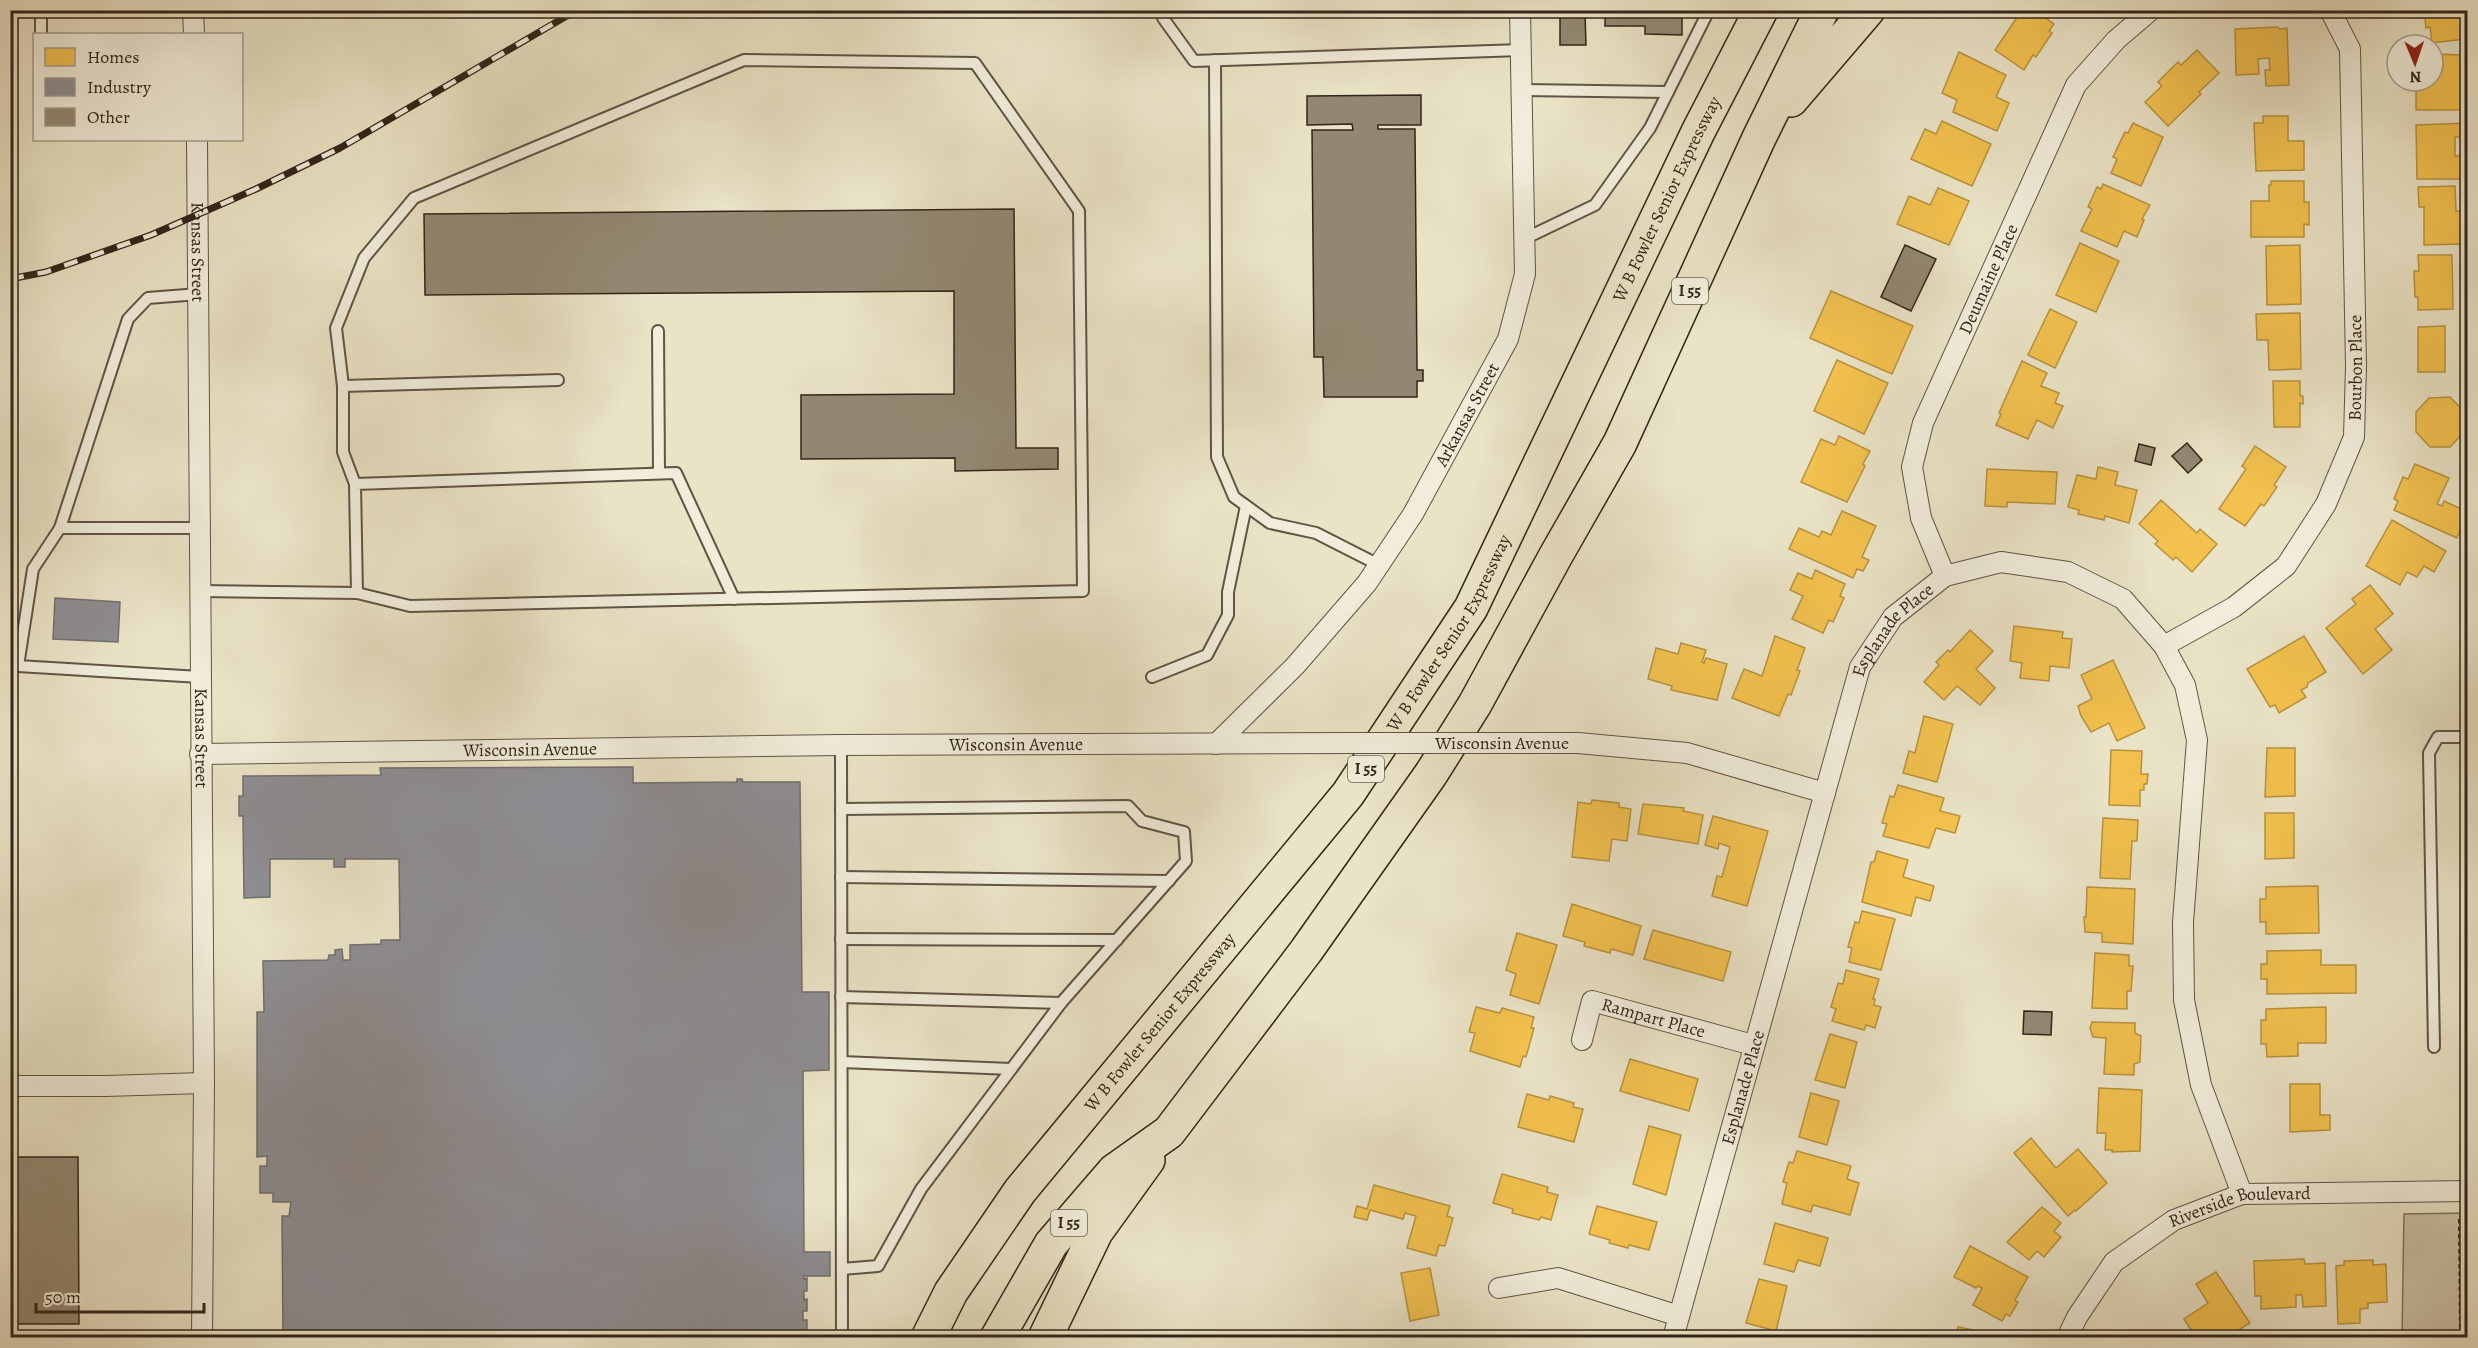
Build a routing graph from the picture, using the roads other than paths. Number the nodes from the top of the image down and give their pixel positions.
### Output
1 (40, 10) edge
2 (194, 10) edge
3 (1162, 10) edge
4 (1520, 10) edge
5 (1710, 10) edge
6 (1761, 10) edge
7 (1822, 10) edge
8 (1868, 10) edge
9 (2151, 10) edge
10 (2330, 10) edge
11 (41, 33) edge
12 (194, 33) edge
13 (1521, 50) junction
14 (1215, 60) junction
15 (1522, 90) junction
16 (1668, 92) junction
17 (1759, 138) junction
18 (197, 141) edge
19 (1524, 239) junction
20 (199, 294) junction
21 (658, 331) dead end
22 (558, 380) dead end
23 (343, 386) junction
24 (659, 473) junction
25 (355, 484) junction
26 (1246, 506) junction
27 (60, 528) junction
28 (200, 528) junction
29 (1379, 565) junction
30 (1946, 576) junction
31 (201, 591) junction
32 (357, 593) junction
33 (734, 598) junction
34 (2164, 646) junction
35 (200, 676) junction
36 (1152, 677) dead end
37 (2468, 737) edge
38 (1216, 744) junction
39 (841, 745) junction
40 (200, 754) junction
41 (1826, 793) junction
42 (841, 809) junction
43 (841, 877) junction
44 (1169, 881) junction
45 (841, 939) junction
46 (1117, 940) junction
47 (841, 996) junction
48 (1061, 1003) junction
49 (1582, 1040) dead end
50 (1753, 1045) junction
51 (2434, 1047) dead end
52 (842, 1062) junction
53 (1011, 1069) junction
54 (204, 1083) junction
55 (10, 1086) edge
56 (1168, 1132) junction
57 (2468, 1191) edge
58 (2242, 1194) junction
59 (842, 1269) junction
60 (1499, 1288) dead end
61 (1679, 1316) junction
62 (202, 1338) edge
63 (842, 1338) edge
64 (928, 1338) edge
65 (997, 1338) edge
66 (1045, 1338) edge
67 (1673, 1338) edge
68 (2067, 1338) edge

1 - 11 lane
2 - 12 street
3 - 14 lane
4 - 13 street, Arkansas Street
5 - 16 lane
6 - 64 highway, W B Fowler Senior Expressway / I 55
7 - 17 highway, I 55
8 - 17 highway
9 - 30 street, Deumaine Place
10 - 34 street, Bourbon Place
13 - 14 lane
13 - 15 street, Arkansas Street
14 - 26 lane
15 - 16 lane
15 - 19 street, Arkansas Street
16 - 19 lane
17 - 56 highway, I 55
18 - 20 street, Kansas Street
19 - 29 street, Arkansas Street
20 - 27 lane
20 - 28 street, Kansas Street
21 - 24 lane
22 - 23 lane
23 - 25 lane
23 - 33 lane
24 - 25 lane
24 - 33 lane
25 - 32 lane
26 - 29 lane
26 - 36 lane
27 - 28 lane
27 - 35 lane
28 - 31 street, Kansas Street
29 - 38 street, Arkansas Street
30 - 34 street, Esplanade Place
30 - 41 street, Esplanade Place
31 - 32 lane
31 - 35 street, Kansas Street
32 - 33 lane
34 - 58 street, Esplanade Place
35 - 40 street, Kansas Street
37 - 51 lane
38 - 39 street, Wisconsin Avenue
38 - 41 street, Wisconsin Avenue, bridge
39 - 40 street, Wisconsin Avenue
39 - 42 lane
40 - 54 street, Kansas Street
41 - 50 street, Esplanade Place
42 - 43 lane
42 - 44 lane
43 - 44 lane
43 - 45 lane
44 - 46 lane
45 - 46 lane
45 - 47 lane
46 - 48 lane
47 - 48 lane
47 - 52 lane
48 - 53 lane
49 - 50 street, Rampart Place
50 - 61 street, Esplanade Place
52 - 53 lane
52 - 59 lane
53 - 59 lane
54 - 55 street
54 - 62 street, Kansas Street
56 - 65 highway, I 55
56 - 66 highway
57 - 58 street, Riverside Boulevard
58 - 68 street, Riverside Boulevard
59 - 63 lane
60 - 61 street
61 - 67 street, Esplanade Place

